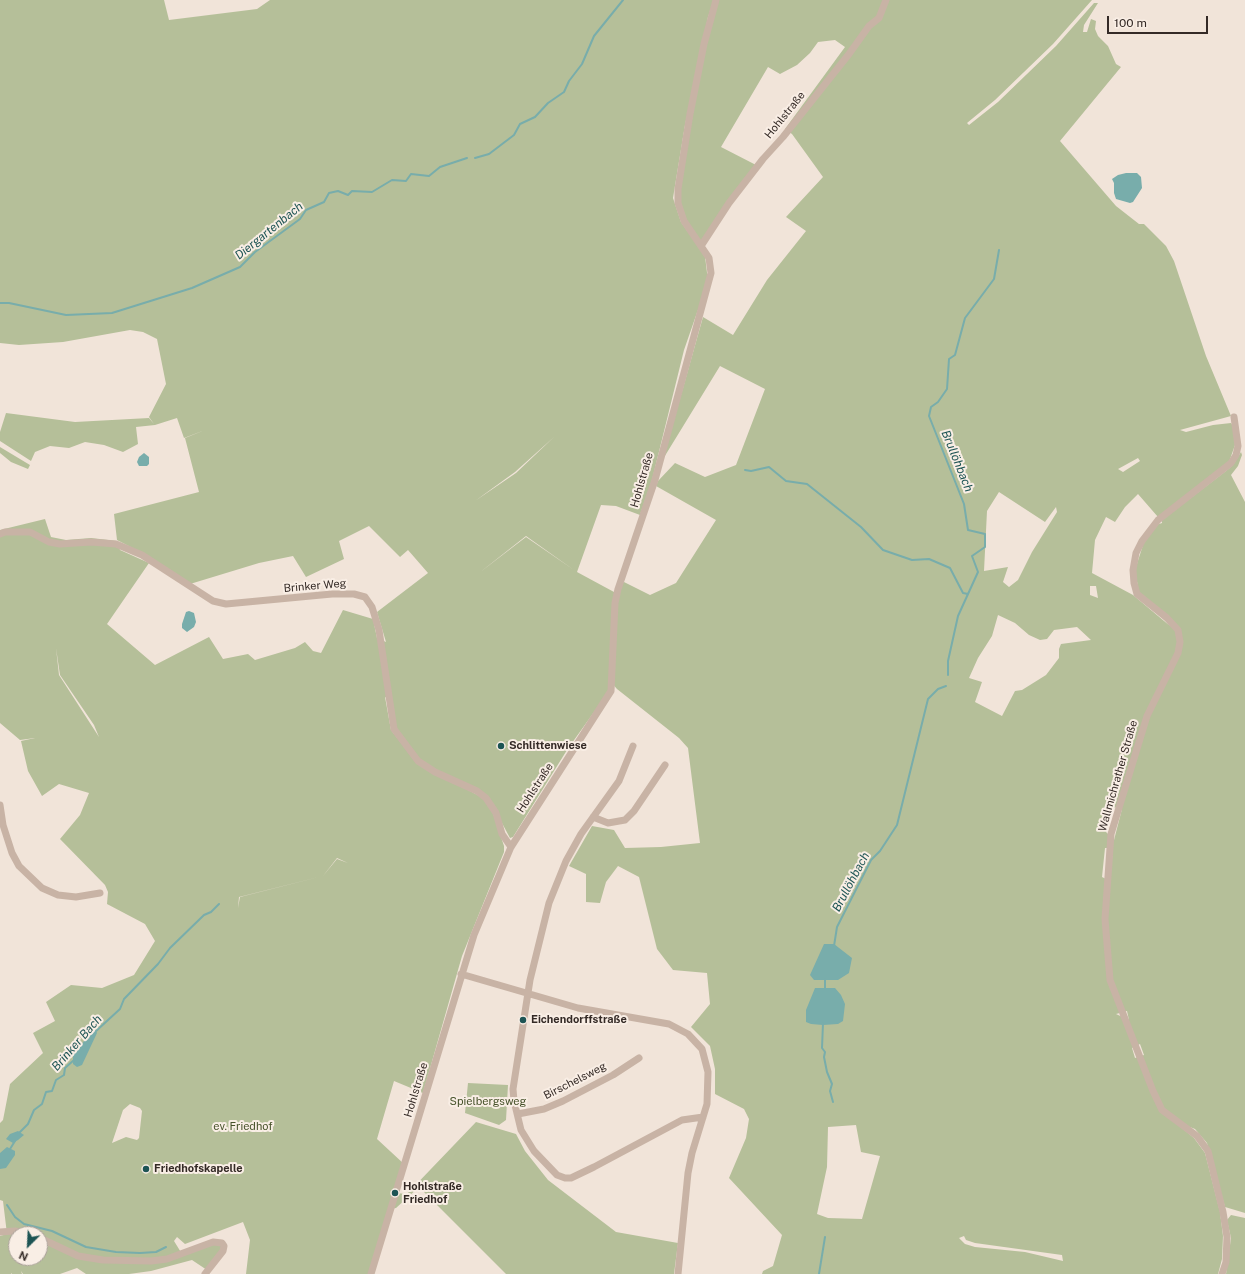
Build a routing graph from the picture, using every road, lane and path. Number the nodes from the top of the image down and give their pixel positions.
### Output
1 (716, 0) edge
2 (886, 0) edge
3 (701, 246) junction
4 (1234, 417) dead end
5 (0, 534) edge
6 (634, 746) dead end
7 (664, 765) dead end
8 (0, 805) edge
9 (594, 817) junction
10 (511, 847) junction
11 (100, 893) dead end
12 (461, 974) junction
13 (528, 994) junction
14 (639, 1058) dead end
15 (518, 1114) junction
16 (703, 1117) junction
17 (48, 1242) edge
18 (205, 1274) edge
19 (371, 1274) edge
20 (678, 1274) edge
21 (1222, 1274) edge

1 - 3 street, Hohlstraße
2 - 3 street, Hohlstraße
3 - 10 street, Hohlstraße
4 - 21 street, Wallmichrather Straße
5 - 10 street, Brinker Weg
6 - 9 street
7 - 9 street
8 - 11 street
9 - 13 street
10 - 12 street, Hohlstraße
12 - 13 street
12 - 19 street, Hohlstraße
13 - 15 street
13 - 16 street
14 - 15 street, Birschelsweg
15 - 16 street
16 - 20 street
17 - 18 street

